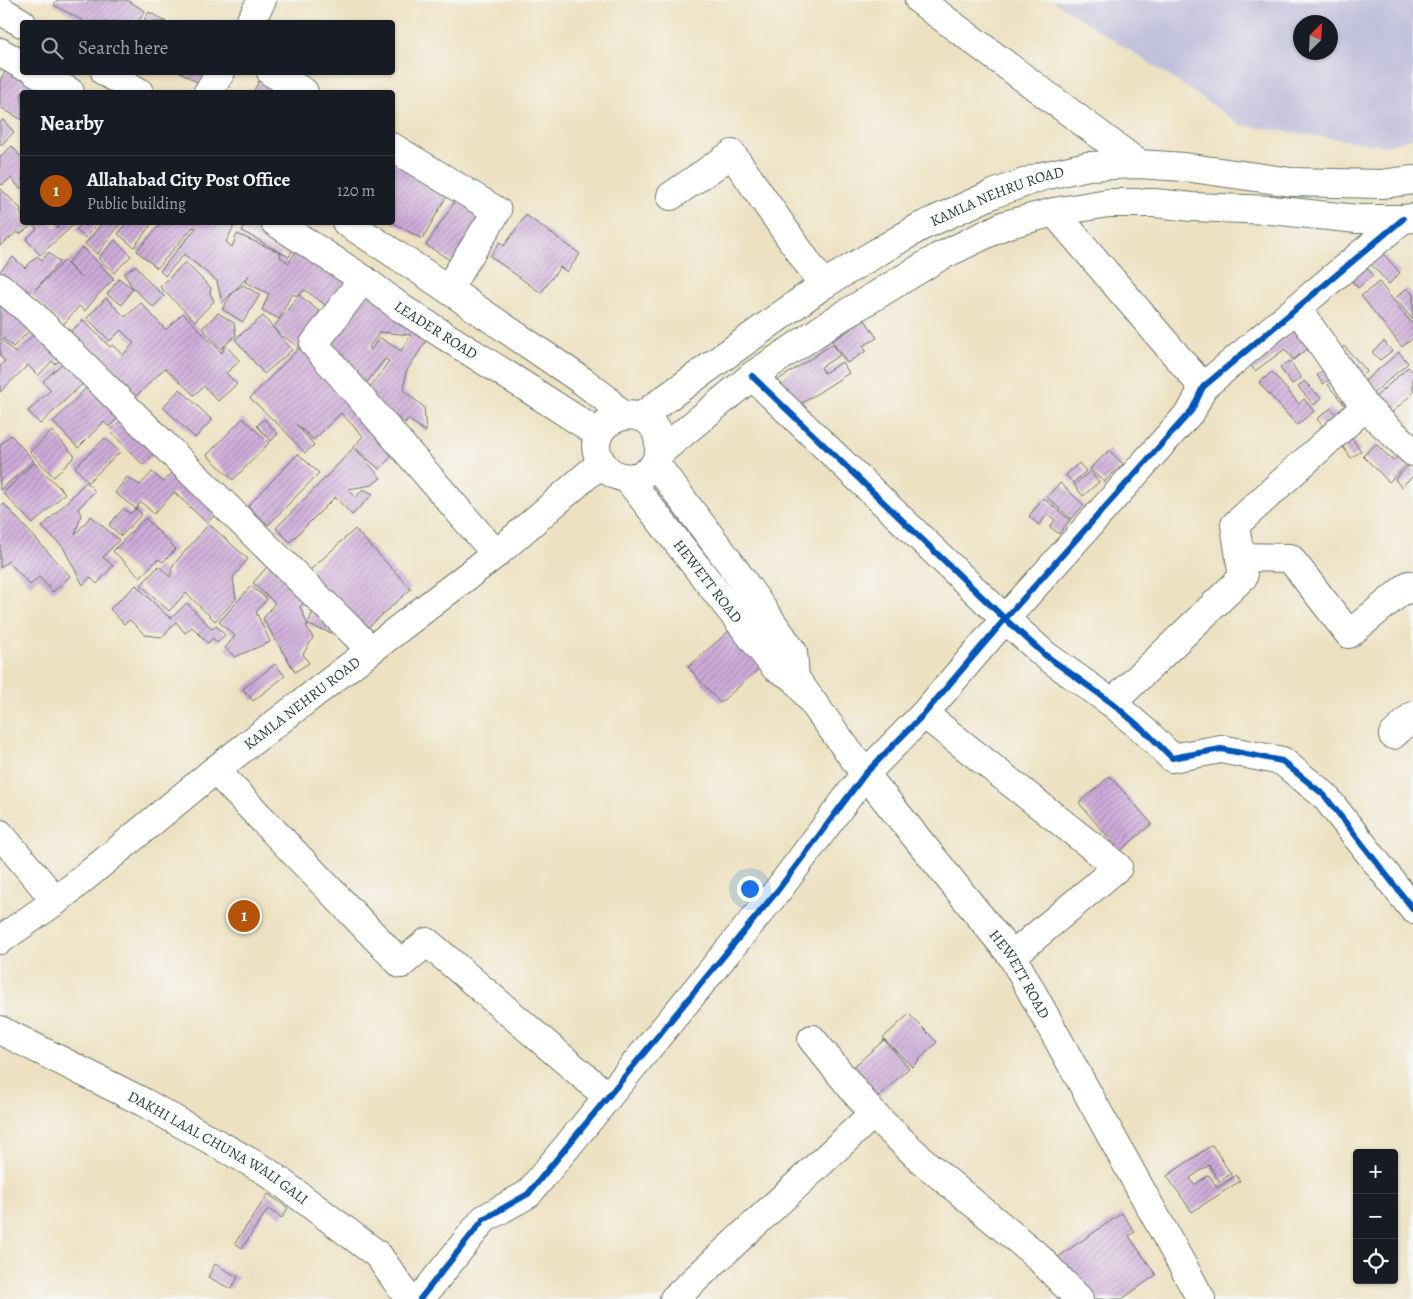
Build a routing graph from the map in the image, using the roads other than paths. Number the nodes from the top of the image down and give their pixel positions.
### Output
1 (262, 0) edge
2 (919, 0) edge
3 (0, 10) edge
4 (251, 20) edge
5 (20, 23) edge
6 (0, 52) edge
7 (20, 64) edge
8 (41, 75) edge
9 (110, 75) edge
10 (218, 75) edge
11 (276, 75) edge
12 (67, 90) edge
13 (136, 90) edge
14 (209, 90) edge
15 (301, 90) edge
16 (395, 149) edge
17 (1139, 164) junction
18 (1413, 180) edge
19 (671, 196) dead end
20 (1054, 212) junction
21 (1408, 219) edge
22 (280, 225) edge
23 (351, 225) edge
24 (363, 278) junction
25 (824, 285) junction
26 (0, 287) edge
27 (448, 289) junction
28 (1297, 308) junction
29 (752, 376) junction
30 (1203, 387) junction
31 (1365, 407) junction
32 (630, 416) junction
33 (599, 434) junction
34 (1413, 452) edge
35 (657, 458) junction
36 (601, 463) junction
37 (627, 478) junction
38 (496, 554) junction
39 (1240, 557) junction
40 (1413, 590) edge
41 (1005, 619) junction
42 (371, 650) junction
43 (795, 678) junction
44 (1112, 703) junction
45 (924, 714) junction
46 (1413, 716) edge
47 (1393, 735) dead end
48 (215, 770) junction
49 (865, 774) junction
50 (0, 834) edge
51 (56, 901) junction
52 (1413, 909) edge
53 (0, 940) edge
54 (1012, 956) junction
55 (0, 1030) edge
56 (812, 1039) dead end
57 (608, 1097) junction
58 (873, 1114) junction
59 (409, 1299) edge
60 (420, 1299) edge
61 (674, 1299) edge
62 (1079, 1299) edge
63 (1201, 1299) edge

1 - 4 street
2 - 17 street
3 - 5 street
6 - 7 street
8 - 12 street
9 - 13 street
10 - 14 street
11 - 15 street
16 - 27 street
17 - 18 street, KAMLA NEHRU ROAD
17 - 25 street, KAMLA NEHRU ROAD
19 - 25 street
20 - 21 street, KAMLA NEHRU ROAD
20 - 29 street, KAMLA NEHRU ROAD
20 - 30 street
21 - 28 street
22 - 24 street, LEADER ROAD
23 - 27 street
24 - 33 street, LEADER ROAD
24 - 38 street
25 - 32 street, KAMLA NEHRU ROAD
26 - 42 street
27 - 32 street
28 - 30 street
28 - 31 street
29 - 35 street, KAMLA NEHRU ROAD
29 - 41 street
30 - 41 street
31 - 34 street
31 - 39 street
32 - 33 street
32 - 35 street
33 - 36 street
35 - 37 street
35 - 43 street, HEWETT ROAD
36 - 37 street
36 - 38 street, KAMLA NEHRU ROAD
37 - 43 street, HEWETT ROAD
38 - 42 street, KAMLA NEHRU ROAD
39 - 40 street
39 - 44 street
41 - 44 street
41 - 45 street
42 - 48 street, KAMLA NEHRU ROAD
43 - 49 street, HEWETT ROAD
44 - 52 street
45 - 49 street
45 - 54 street
46 - 47 street
48 - 51 street, KAMLA NEHRU ROAD
48 - 57 street
49 - 54 street, HEWETT ROAD
49 - 57 street
50 - 51 street
51 - 53 street, KAMLA NEHRU ROAD
54 - 63 street, HEWETT ROAD
55 - 59 street, DAKHI LAAL CHUNA WALI GALI
56 - 58 street
57 - 60 street
58 - 61 street
58 - 62 street

